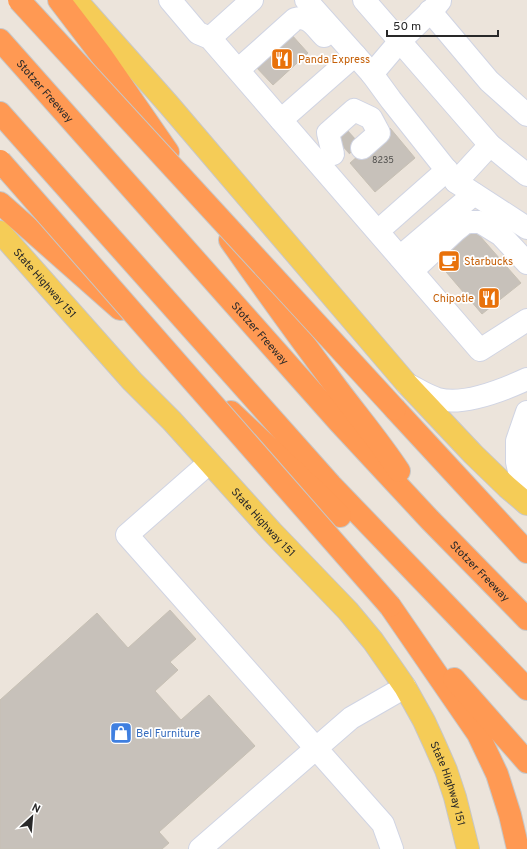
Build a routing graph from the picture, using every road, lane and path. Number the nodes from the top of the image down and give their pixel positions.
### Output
1 (19, 0) edge
2 (59, 0) edge
3 (76, 0) edge
4 (252, 0) edge
5 (364, 0) edge
6 (179, 3) edge
7 (436, 6) edge
8 (304, 8) edge
9 (210, 38) junction
10 (0, 40) edge
11 (400, 41) junction
12 (351, 59) junction
13 (238, 70) junction
14 (372, 74) junction
15 (391, 100) junction
16 (0, 113) edge
17 (527, 115) edge
18 (371, 118) junction
19 (281, 120) junction
20 (490, 145) junction
21 (345, 147) junction
22 (0, 161) edge
23 (527, 175) edge
24 (452, 176) junction
25 (474, 194) junction
26 (0, 203) edge
27 (527, 228) edge
28 (378, 231) junction
29 (0, 232) edge
30 (527, 263) edge
31 (406, 264) junction
32 (527, 320) edge
33 (527, 379) edge
34 (407, 384) junction
35 (527, 412) edge
36 (209, 463) junction
37 (527, 504) edge
38 (430, 520) junction
39 (527, 552) edge
40 (390, 606) junction
41 (527, 619) edge
42 (481, 642) junction
43 (405, 686) junction
44 (527, 689) edge
45 (316, 748) junction
46 (527, 762) edge
47 (200, 849) edge
48 (392, 849) edge
49 (468, 849) edge
50 (518, 849) edge

1 - 39 highway, bridge
2 - 38 highway
3 - 34 main road
4 - 9 lane
5 - 11 lane
6 - 9 lane
7 - 11 lane
7 - 17 lane
8 - 12 lane
8 - 13 lane
9 - 13 lane
10 - 38 highway, Stotzer Freeway
11 - 14 lane
11 - 20 lane
12 - 14 lane
12 - 19 lane
13 - 19 lane
14 - 15 lane
15 - 18 lane
15 - 24 lane
16 - 42 highway
18 - 21 lane
18 - 21 lane
19 - 21 lane
20 - 23 lane
20 - 24 lane
21 - 28 lane
22 - 40 highway, bridge
24 - 25 lane
24 - 28 lane
25 - 27 lane
25 - 31 lane
26 - 42 highway
28 - 31 lane
29 - 36 main road, State Highway 151
30 - 31 lane
31 - 32 lane
33 - 34 lane
34 - 37 main road
35 - 37 lane
36 - 43 main road, State Highway 151
36 - 45 lane
38 - 41 highway, Stotzer Freeway
40 - 46 highway
40 - 50 highway
42 - 44 highway
43 - 45 lane
43 - 49 main road, State Highway 151
45 - 47 lane
45 - 48 lane

